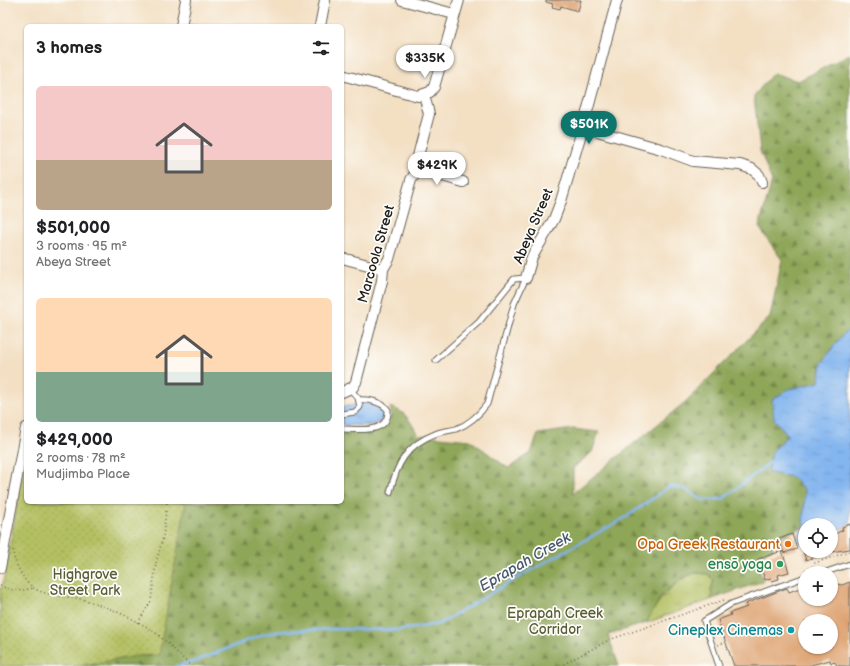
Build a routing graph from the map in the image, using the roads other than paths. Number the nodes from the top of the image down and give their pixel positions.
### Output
1 (186, 0) edge
2 (325, 0) edge
3 (402, 0) edge
4 (459, 0) edge
5 (617, 0) edge
6 (454, 14) junction
7 (185, 24) edge
8 (320, 24) edge
9 (344, 76) edge
10 (424, 95) junction
11 (583, 127) junction
12 (418, 169) junction
13 (463, 182) dead end
14 (762, 182) dead end
15 (344, 259) edge
16 (383, 270) junction
17 (526, 278) junction
18 (436, 360) dead end
19 (346, 391) edge
20 (359, 400) junction
21 (344, 414) edge
22 (344, 429) edge
23 (24, 439) edge
24 (390, 492) dead end
25 (850, 564) edge
26 (0, 568) edge
27 (838, 568) edge
28 (798, 581) edge
29 (728, 607) junction
30 (730, 613) dead end
31 (719, 666) edge

1 - 7 street
2 - 8 street
3 - 6 street
4 - 6 street
5 - 11 street, Abeya Street
6 - 10 street
9 - 10 street
10 - 12 street, Marcoola Street
11 - 14 street
11 - 17 street, Abeya Street
12 - 13 street
12 - 16 street, Marcoola Street
15 - 16 street
16 - 19 street, Marcoola Street
17 - 18 lane
17 - 24 lane
19 - 20 lane
20 - 21 lane
20 - 22 lane
23 - 26 street
25 - 27 lane
28 - 29 lane
29 - 30 lane
29 - 31 lane

